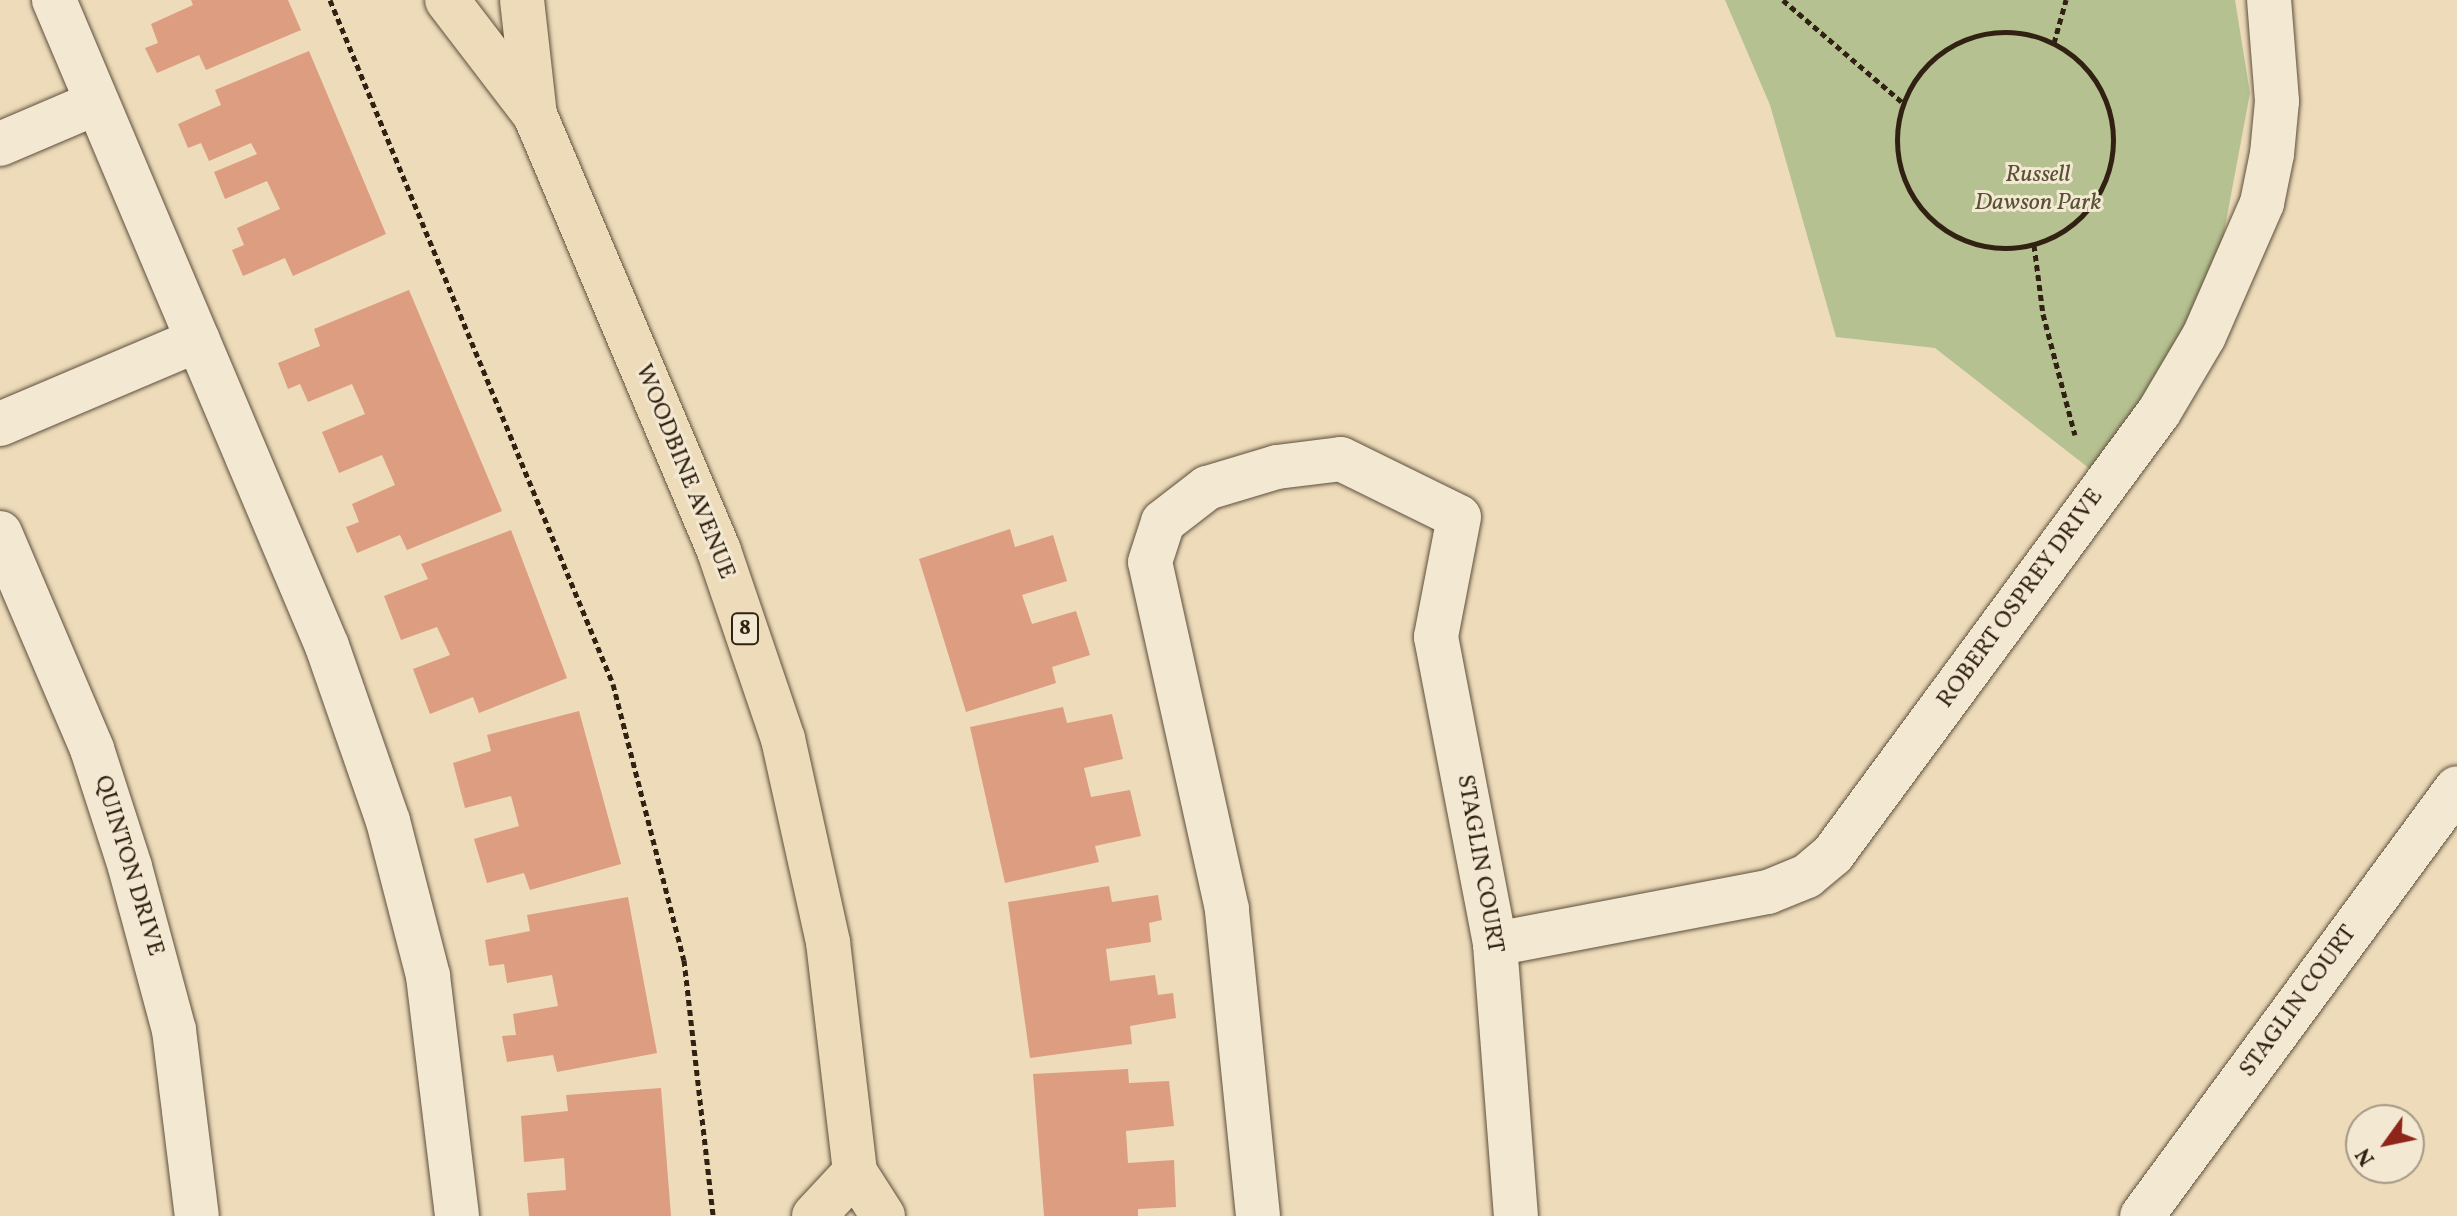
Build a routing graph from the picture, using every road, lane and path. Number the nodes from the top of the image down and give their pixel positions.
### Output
1 (54, 0) edge
2 (330, 0) edge
3 (447, 0) edge
4 (522, 0) edge
5 (1783, 0) edge
6 (2066, 0) edge
7 (2269, 0) edge
8 (2054, 43) junction
9 (96, 103) junction
10 (1903, 103) junction
11 (535, 115) junction
12 (0, 144) edge
13 (2034, 245) junction
14 (198, 340) junction
15 (0, 424) edge
16 (2075, 435) dead end
17 (0, 533) edge
18 (2457, 788) edge
19 (1495, 944) junction
20 (855, 1172) junction
21 (197, 1216) edge
22 (457, 1216) edge
23 (713, 1216) edge
24 (814, 1216) edge
25 (883, 1216) edge
26 (1258, 1216) edge
27 (1516, 1216) edge
28 (2142, 1216) edge

1 - 9 street
2 - 23 path
3 - 11 main road, WOODBINE AVENUE / 8
4 - 11 main road, WOODBINE AVENUE / 8
5 - 10 path
6 - 8 path
7 - 19 street, ROBERT OSPREY DRIVE
8 - 10 path
8 - 13 path
9 - 12 street
9 - 14 street
10 - 13 path
11 - 20 main road, WOODBINE AVENUE / 8
13 - 16 path
14 - 15 street
14 - 22 street
17 - 21 street, QUINTON DRIVE
18 - 28 street, STAGLIN COURT
19 - 26 street, STAGLIN COURT
19 - 27 street, STAGLIN COURT
20 - 24 main road
20 - 25 main road, WOODBINE AVENUE / 8

